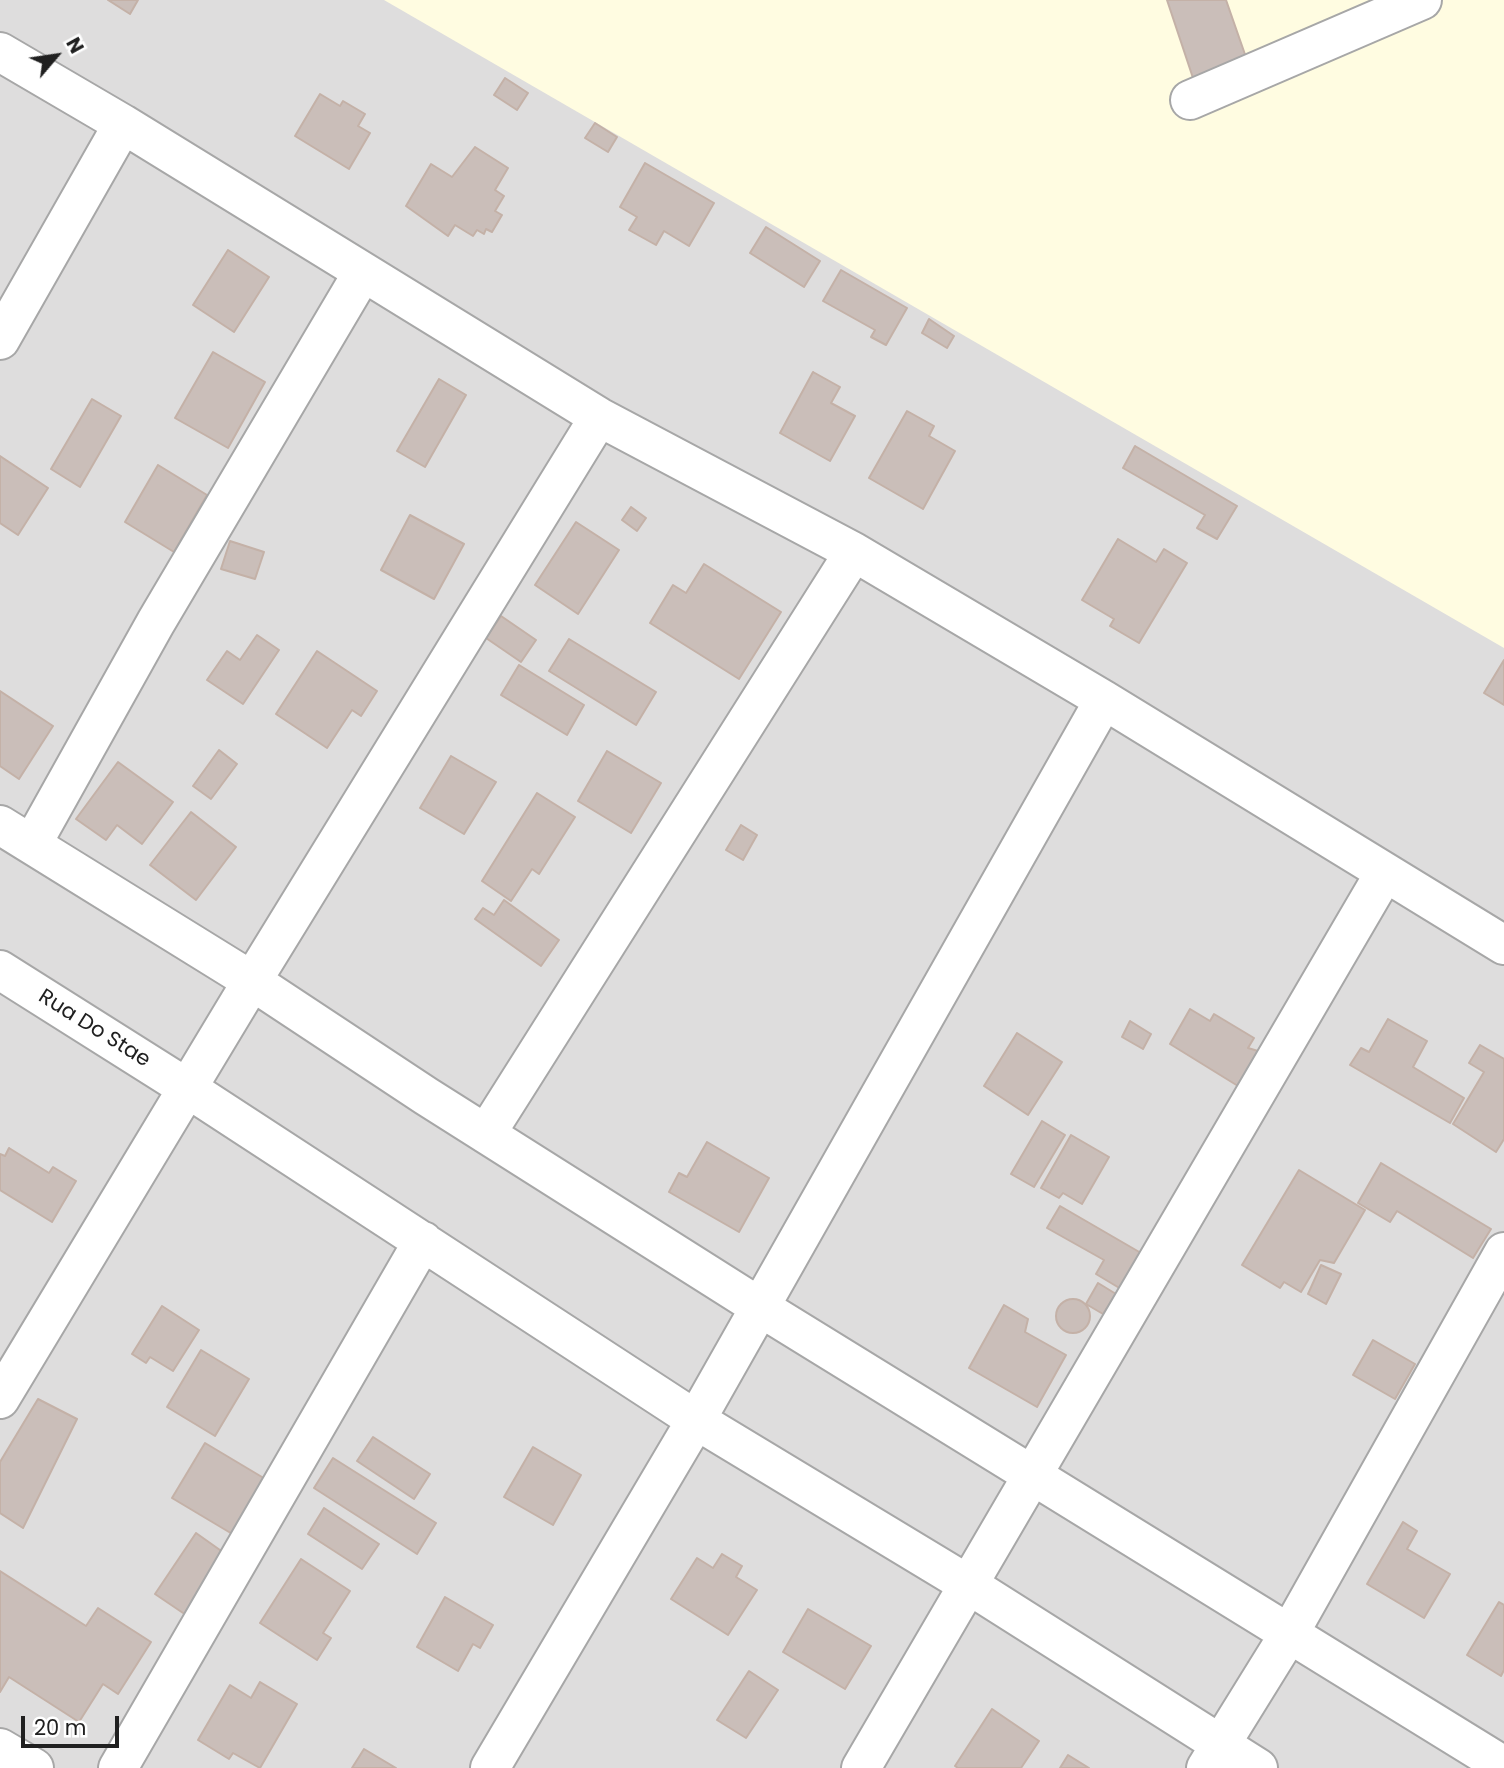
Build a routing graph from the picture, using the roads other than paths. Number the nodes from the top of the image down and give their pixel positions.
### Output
1 (1422, 0) edge
2 (0, 52) edge
3 (1189, 100) dead end
4 (123, 124) junction
5 (363, 272) junction
6 (0, 340) edge
7 (598, 417) junction
8 (854, 552) junction
9 (1104, 700) junction
10 (0, 825) edge
11 (32, 844) junction
12 (1384, 874) junction
13 (1504, 945) edge
14 (0, 970) edge
15 (252, 981) junction
16 (187, 1087) junction
17 (486, 1134) junction
18 (423, 1241) junction
19 (1504, 1252) edge
20 (758, 1306) junction
21 (0, 1399) edge
22 (696, 1419) junction
23 (1033, 1478) junction
24 (969, 1585) junction
25 (1289, 1634) junction
26 (0, 1748) edge
27 (1213, 1757) edge
28 (1504, 1766) edge
29 (34, 1768) edge
30 (118, 1768) edge
31 (489, 1768) edge
32 (861, 1768) edge
33 (1258, 1768) edge

1 - 3 street
2 - 4 street
4 - 5 street
4 - 6 street
5 - 7 street
5 - 11 street
7 - 8 street
7 - 15 street
8 - 9 street
8 - 17 street
9 - 12 street
9 - 20 street
10 - 11 street
11 - 15 street
12 - 13 street
12 - 23 street
14 - 16 street, Rua Do Stae
15 - 16 street
15 - 17 street
16 - 18 street, Rua Do Stae
16 - 21 street
17 - 20 street
18 - 22 street, Rua Do Stae
18 - 30 street
19 - 25 street
20 - 22 street
20 - 23 street
22 - 24 street, Rua Do Stae
22 - 31 street
23 - 24 street
23 - 25 street
24 - 27 street, Rua Do Stae
24 - 32 street
25 - 27 street
25 - 28 street
26 - 29 street
27 - 33 street, Rua Do Stae

